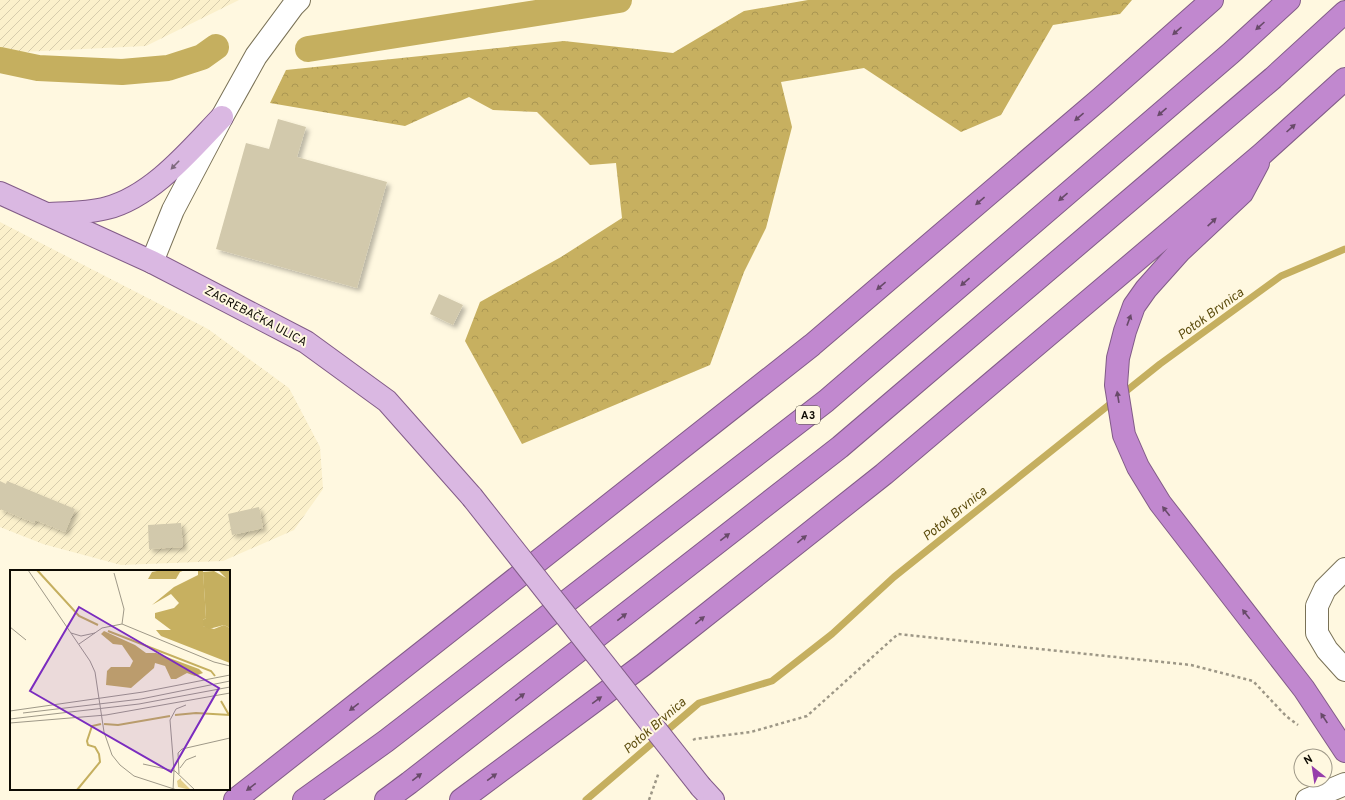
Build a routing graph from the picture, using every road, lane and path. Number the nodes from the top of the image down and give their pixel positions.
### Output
1 (299, 0) edge
2 (1212, 0) edge
3 (1288, 0) edge
4 (1345, 12) edge
5 (1345, 79) edge
6 (222, 116) junction
7 (1262, 154) junction
8 (0, 193) edge
9 (45, 214) junction
10 (152, 262) junction
11 (1345, 569) edge
12 (1345, 670) edge
13 (1304, 730) dead end
14 (689, 744) dead end
15 (1345, 751) edge
16 (661, 768) dead end
17 (1345, 784) edge
18 (707, 794) edge
19 (235, 800) edge
20 (304, 800) edge
21 (386, 800) edge
22 (461, 800) edge
23 (649, 800) edge
24 (1307, 800) edge

1 - 6 street
2 -> 19 highway
3 -> 20 highway, A3
21 -> 4 highway
7 -> 5 highway
6 -> 9 main road
6 - 10 street
15 -> 7 highway
22 -> 7 highway
8 - 9 main road, ZAGREBAČKA ULICA
9 - 10 main road, ZAGREBAČKA ULICA
10 - 18 main road, ZAGREBAČKA ULICA, bridge
11 - 12 street
13 - 14 path
16 - 23 path
17 - 24 street

